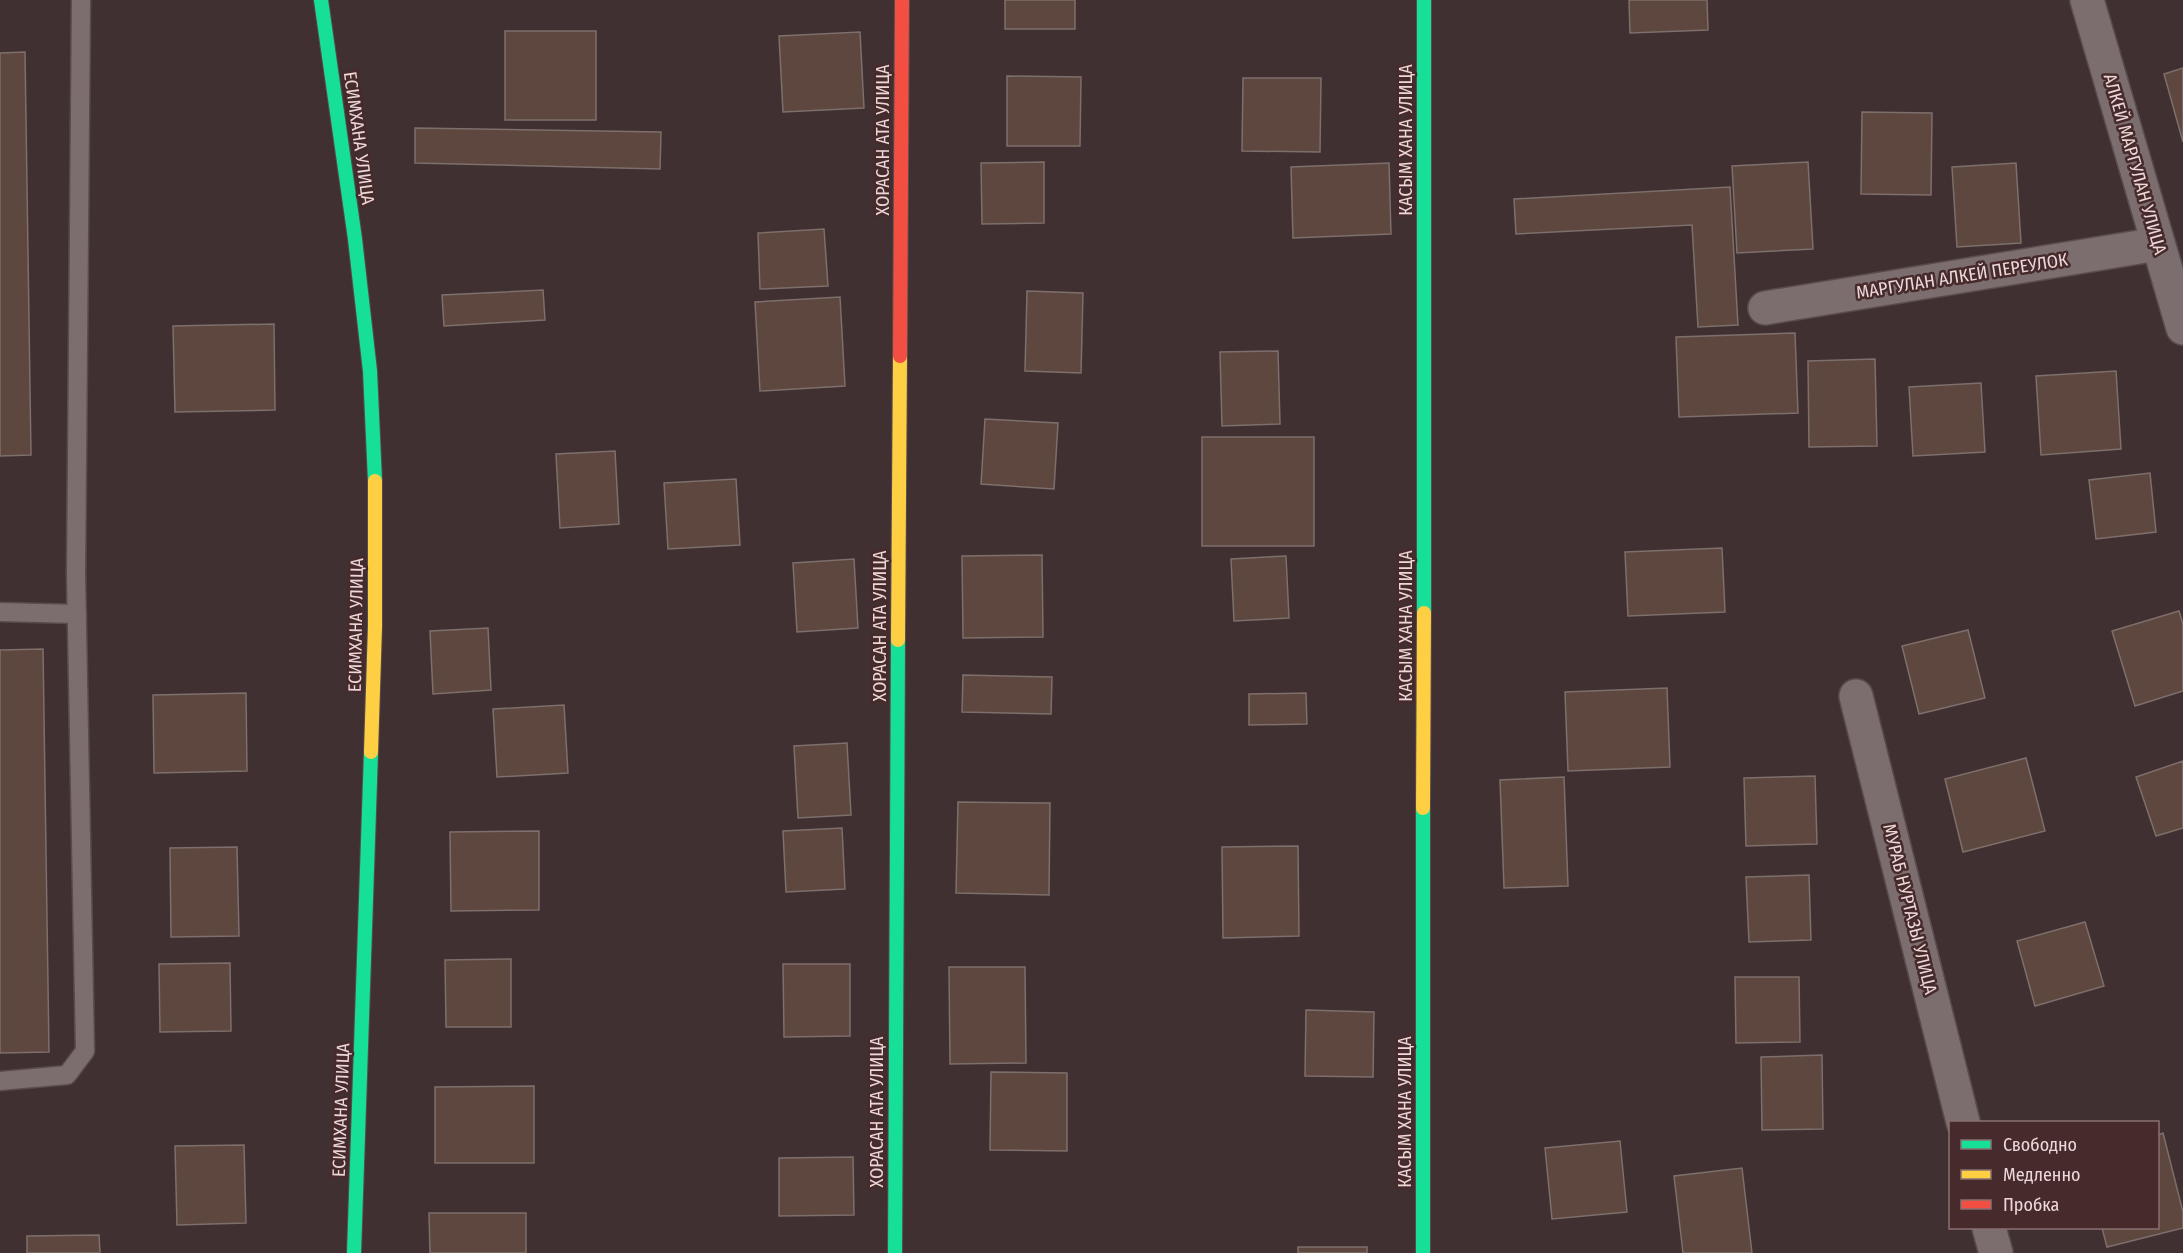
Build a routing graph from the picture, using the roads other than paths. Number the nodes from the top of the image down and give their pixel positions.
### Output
1 (81, 0) edge
2 (321, 0) edge
3 (902, 0) edge
4 (1424, 0) edge
5 (2087, 0) edge
6 (2158, 244) junction
7 (1765, 308) dead end
8 (2183, 328) edge
9 (0, 612) edge
10 (77, 614) junction
11 (1856, 696) dead end
12 (0, 1081) edge
13 (1963, 1121) edge
14 (1990, 1229) edge
15 (354, 1253) edge
16 (895, 1253) edge
17 (1423, 1253) edge
18 (1996, 1253) edge

1 - 10 lane
2 - 15 street, ЕСИМХАНА УЛИЦА
3 - 16 street, ХОРАСАН АТА УЛИЦА
4 - 17 street, КАСЫМ ХАНА УЛИЦА
5 - 6 street, АЛКЕЙ МАРГУЛАН УЛИЦА
6 - 7 street, МАРГУЛАН АЛКЕЙ ПЕРЕУЛОК
6 - 8 street, АЛКЕЙ МАРГУЛАН УЛИЦА
9 - 10 lane
10 - 12 lane
11 - 13 street, МУРАБ НУРТАЗЫ УЛИЦА
14 - 18 street

